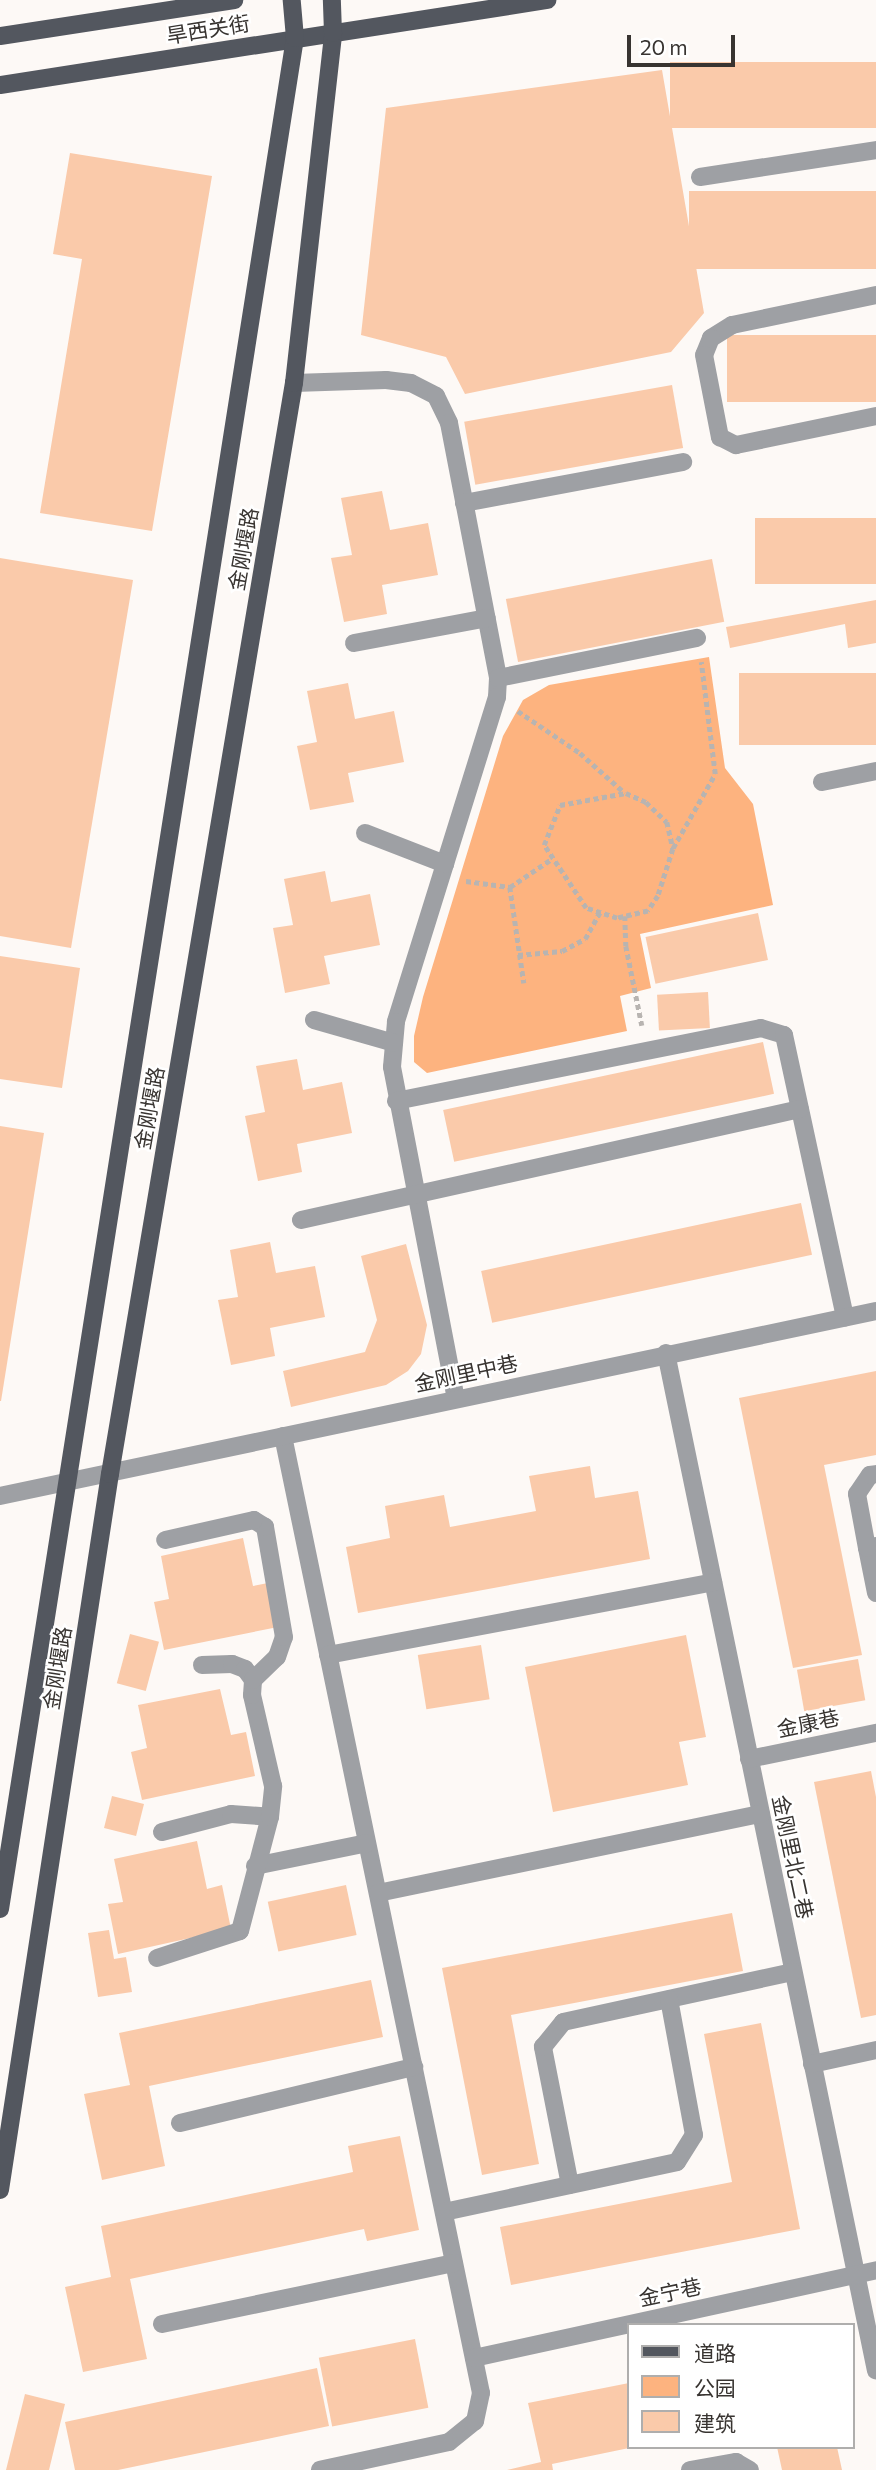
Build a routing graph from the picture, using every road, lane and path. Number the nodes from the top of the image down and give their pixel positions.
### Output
1 (234, 0) edge
2 (292, 0) edge
3 (332, 0) edge
4 (547, 0) edge
5 (333, 33) junction
6 (0, 36) edge
7 (295, 38) junction
8 (0, 85) edge
9 (876, 150) edge
10 (700, 177) dead end
11 (876, 295) edge
12 (294, 383) junction
13 (876, 416) edge
14 (683, 462) dead end
15 (464, 503) junction
16 (486, 618) junction
17 (698, 638) joint
18 (354, 643) dead end
19 (498, 678) junction
20 (497, 697) junction
21 (876, 771) edge
22 (822, 782) dead end
23 (626, 793) junction
24 (365, 833) dead end
25 (673, 849) junction
26 (550, 860) junction
27 (443, 870) junction
28 (510, 887) junction
29 (600, 912) junction
30 (625, 916) junction
31 (519, 955) junction
32 (524, 983) dead end
33 (314, 1020) dead end
34 (394, 1043) junction
35 (647, 1051) junction
36 (396, 1101) junction
37 (800, 1109) junction
38 (415, 1195) junction
39 (301, 1220) dead end
40 (876, 1311) edge
41 (845, 1317) junction
42 (666, 1353) junction
43 (456, 1398) junction
44 (283, 1436) junction
45 (110, 1474) junction
46 (876, 1474) edge
47 (66, 1482) junction
48 (0, 1496) edge
49 (165, 1540) dead end
50 (872, 1547) edge
51 (713, 1582) junction
52 (876, 1593) edge
53 (328, 1655) junction
54 (202, 1665) dead end
55 (253, 1680) junction
56 (876, 1732) edge
57 (750, 1759) junction
58 (761, 1814) junction
59 (270, 1817) junction
60 (162, 1832) dead end
61 (367, 1843) junction
62 (255, 1866) junction
63 (378, 1893) junction
64 (0, 1909) edge
65 (157, 1958) dead end
66 (793, 1972) junction
67 (669, 1999) junction
68 (876, 2050) edge
69 (812, 2064) junction
70 (414, 2067) junction
71 (180, 2123) dead end
72 (570, 2185) junction
73 (0, 2190) edge
74 (444, 2212) junction
75 (454, 2263) junction
76 (876, 2270) edge
77 (855, 2274) junction
78 (633, 2323) edge
79 (162, 2324) dead end
80 (628, 2324) edge
81 (474, 2358) junction
82 (876, 2371) edge
83 (320, 2470) edge
84 (690, 2470) edge
85 (750, 2470) edge

1 - 6 main road, 旱西关街
2 - 7 main road
3 - 5 main road, 金刚堰路
4 - 5 main road, 旱西关街
5 - 7 main road, 旱西关街
5 - 12 main road, 金刚堰路
7 - 8 main road, 旱西关街
7 - 47 main road
9 - 10 street
11 - 13 street
12 - 15 street
12 - 45 main road, 金刚堰路
14 - 15 street
15 - 16 street
16 - 18 street
16 - 19 street
17 - 19 street
17 - 25 path
19 - 20 street
20 - 23 path
20 - 27 street
21 - 22 street
23 - 25 path
23 - 26 path
24 - 27 street
25 - 30 path
26 - 28 path
26 - 29 path
27 - 28 path
27 - 34 street
28 - 31 path
29 - 30 path
29 - 31 path
30 - 35 path
31 - 32 path
33 - 34 street
34 - 36 street
35 - 36 street
35 - 37 street
36 - 38 street
37 - 38 street
37 - 41 street
38 - 39 street
38 - 43 street
40 - 41 street, 金刚里中巷
41 - 42 street, 金刚里中巷
42 - 43 street, 金刚里中巷
42 - 51 street, 金刚里北二巷
43 - 44 street, 金刚里中巷
44 - 45 street, 金刚里中巷
44 - 53 street
45 - 47 street, 金刚里中巷
45 - 73 main road, 金刚堰路
46 - 50 street
47 - 48 street, 金刚里中巷
47 - 64 main road
49 - 55 street
50 - 52 street
51 - 53 street
51 - 57 street, 金刚里北二巷
53 - 61 street
54 - 55 street
55 - 59 street
56 - 57 street, 金康巷
57 - 58 street, 金刚里北二巷
58 - 63 street
58 - 66 street, 金刚里北二巷
59 - 60 street
59 - 62 street
61 - 62 street
61 - 63 street
62 - 65 street
63 - 70 street
66 - 67 street
66 - 69 street, 金刚里北二巷
67 - 72 street
67 - 72 street
68 - 69 street
69 - 77 street, 金刚里北二巷
70 - 71 street
70 - 74 street
72 - 74 street
74 - 75 street
75 - 79 street
75 - 81 street
76 - 77 street, 金宁巷
77 - 78 street, 金宁巷
77 - 82 street, 金刚里北二巷
80 - 81 street, 金宁巷
81 - 83 street
84 - 85 street

